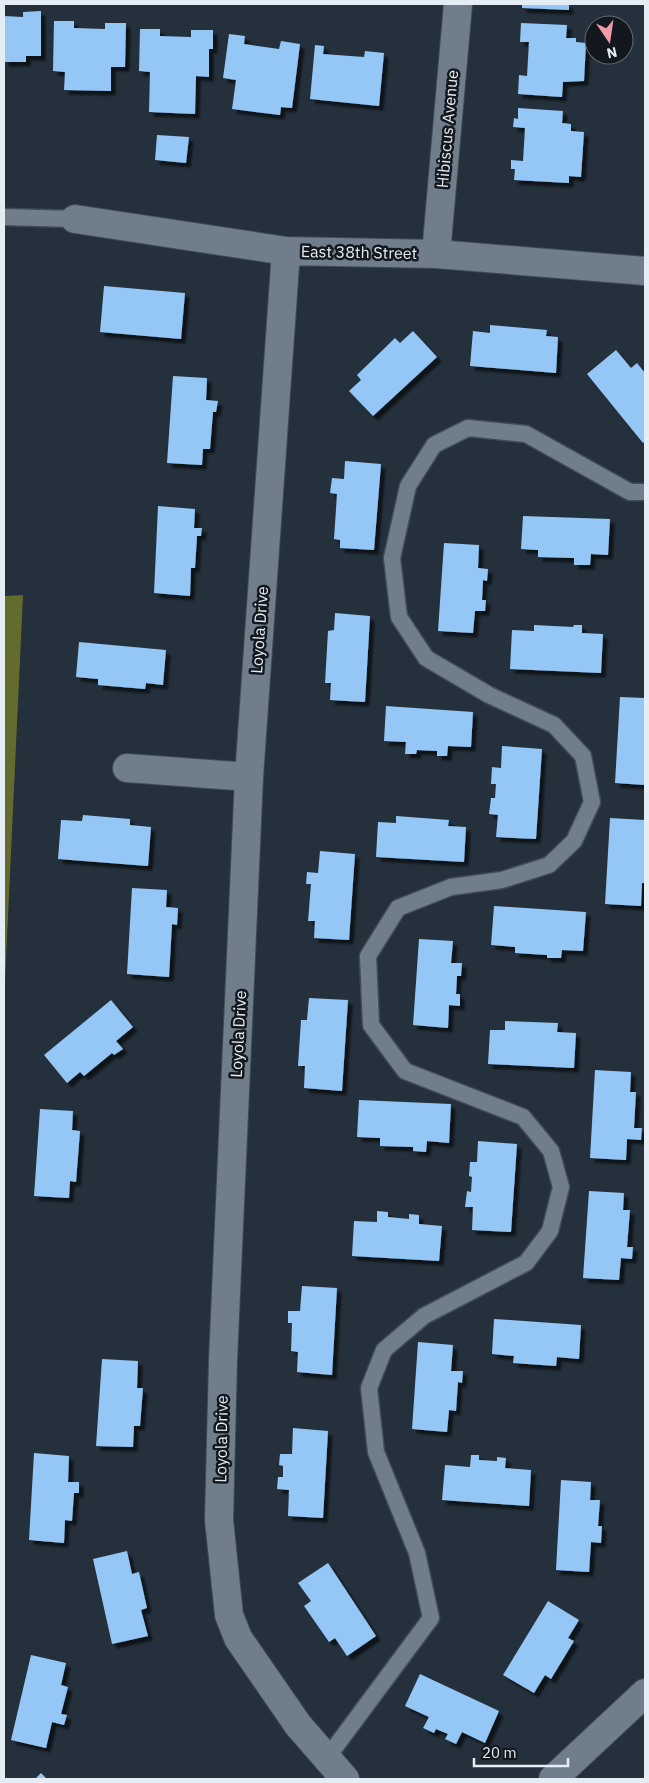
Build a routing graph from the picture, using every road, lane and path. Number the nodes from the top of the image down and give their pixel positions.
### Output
1 (458, 4) edge
2 (4, 217) edge
3 (75, 219) joint
4 (286, 251) junction
5 (436, 254) junction
6 (645, 271) edge
7 (645, 492) edge
8 (127, 768) dead end
9 (249, 777) junction
10 (645, 1693) edge
11 (327, 1758) junction
12 (346, 1779) edge
13 (553, 1779) edge

1 - 5 street, Hibiscus Avenue
2 - 3 lane
3 - 4 street, East 38th Street
4 - 5 street, East 38th Street
4 - 9 street, Loyola Drive
5 - 6 street, East 38th Street
7 - 11 lane
8 - 9 street
9 - 11 street, Loyola Drive
10 - 13 street
11 - 12 street, Loyola Drive

